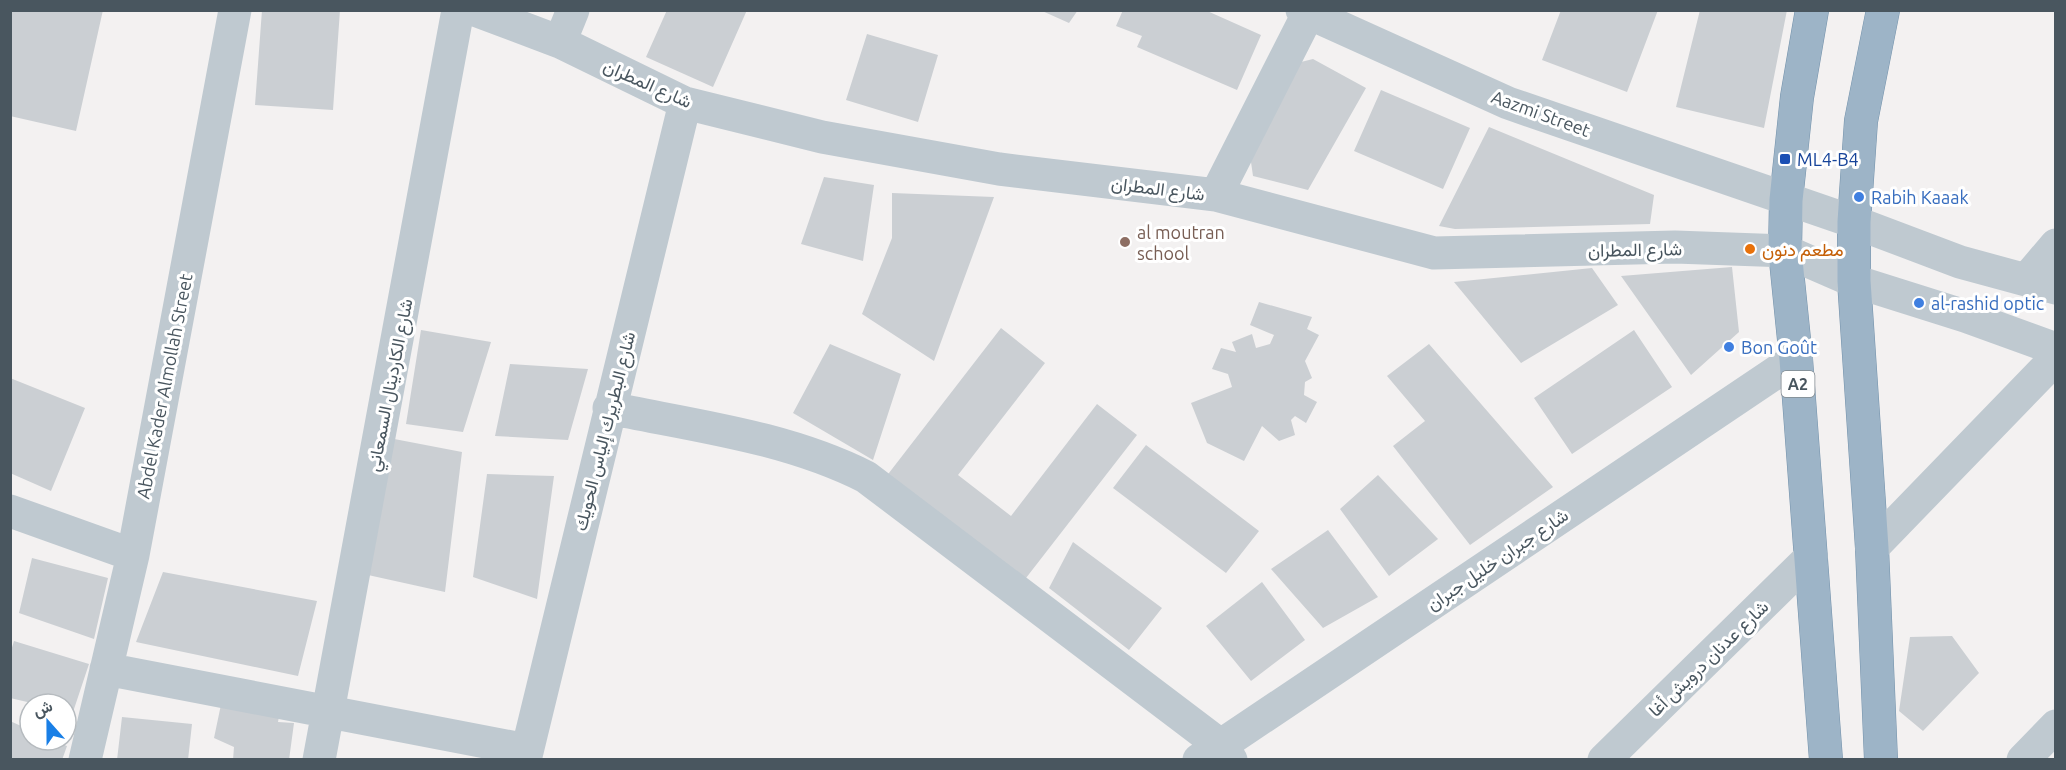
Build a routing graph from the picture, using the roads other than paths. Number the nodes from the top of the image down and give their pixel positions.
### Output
1 (235, 10) edge
2 (459, 10) edge
3 (475, 10) edge
4 (573, 10) edge
5 (1812, 10) edge
6 (1883, 10) edge
7 (1307, 12) edge
8 (560, 42) junction
9 (685, 103) junction
10 (1216, 195) junction
11 (1786, 200) junction
12 (1854, 222) junction
13 (2055, 245) edge
14 (1785, 251) junction
15 (1854, 281) junction
16 (2041, 284) edge
17 (2055, 349) edge
18 (2055, 358) edge
19 (1796, 359) junction
20 (609, 408) junction
21 (10, 511) edge
22 (1872, 548) junction
23 (133, 555) junction
24 (1812, 557) junction
25 (106, 669) junction
26 (328, 712) junction
27 (2055, 726) edge
28 (1216, 754) edge
29 (526, 755) edge
30 (2030, 757) edge
31 (85, 759) edge
32 (319, 759) edge
33 (1604, 759) edge
34 (1826, 759) edge
35 (1881, 759) edge

1 - 23 street, Abdel Kader Almollah Street
2 - 26 street, شارع الكاردينال السمعاني
3 - 8 street, شارع المطران
4 - 8 street
5 - 11 highway, A2
6 - 12 highway
7 - 10 street
7 - 11 street, Aazmi Street
8 - 9 street, شارع المطران
9 - 10 street, شارع المطران
9 - 20 street, شارع البطريرك إلياس الحويك
10 - 14 street, شارع المطران
11 - 12 street, Aazmi Street
11 - 14 highway, A2
12 - 15 highway
12 - 16 street, Aazmi Street
13 - 16 street
14 - 15 street, شارع المطران
14 - 19 highway, A2
15 - 17 street, شارع المطران
15 - 22 highway
18 - 22 street
19 - 24 highway, A2
19 - 28 street, شارع جبران خليل جبران
20 - 28 street
20 - 29 street, شارع البطريرك إلياس الحويك
21 - 23 street
22 - 35 highway
23 - 25 street, Abdel Kader Almollah Street
24 - 33 street, شارع عدنان درويش أغا
24 - 34 highway, A2
25 - 26 street
25 - 31 street, Abdel Kader Almollah Street
26 - 29 street
26 - 32 street, شارع الكاردينال السمعاني
27 - 30 street

